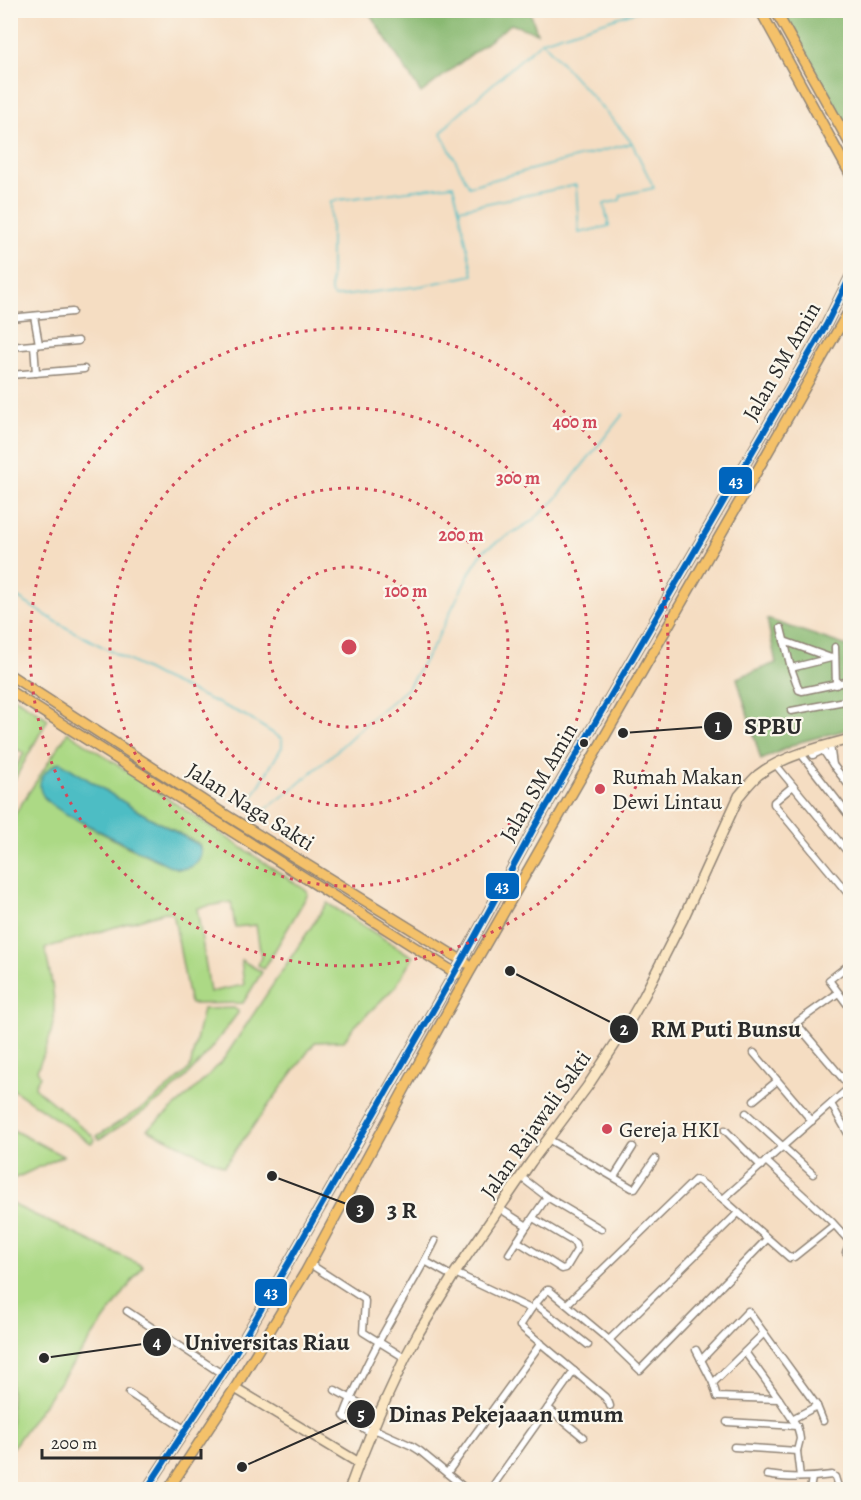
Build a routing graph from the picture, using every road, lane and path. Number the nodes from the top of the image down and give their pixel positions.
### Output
1 (760, 10) edge
2 (776, 10) edge
3 (850, 144) edge
4 (850, 174) edge
5 (850, 277) edge
6 (850, 309) edge
7 (72, 312) dead end
8 (34, 316) junction
9 (10, 318) edge
10 (78, 341) dead end
11 (37, 345) junction
12 (10, 347) edge
13 (84, 369) dead end
14 (36, 373) junction
15 (10, 375) edge
16 (781, 628) dead end
17 (784, 641) junction
18 (835, 647) dead end
19 (833, 658) junction
20 (791, 668) junction
21 (10, 675) edge
22 (850, 681) edge
23 (836, 685) junction
24 (10, 691) edge
25 (850, 700) edge
26 (791, 711) dead end
27 (849, 741) edge
28 (826, 748) junction
29 (801, 754) junction
30 (813, 755) dead end
31 (776, 765) junction
32 (793, 786) junction
33 (850, 787) edge
34 (850, 817) edge
35 (850, 855) edge
36 (850, 896) edge
37 (493, 901) junction
38 (507, 907) junction
39 (462, 960) junction
40 (850, 964) edge
41 (473, 968) junction
42 (454, 972) junction
43 (465, 981) junction
44 (838, 993) junction
45 (850, 1008) edge
46 (754, 1053) dead end
47 (777, 1081) junction
48 (850, 1087) edge
49 (754, 1100) dead end
50 (831, 1104) junction
51 (746, 1113) dead end
52 (812, 1121) junction
53 (726, 1130) dead end
54 (850, 1137) edge
55 (548, 1139) junction
56 (782, 1146) junction
57 (633, 1147) dead end
58 (655, 1159) dead end
59 (763, 1163) junction
60 (813, 1174) dead end
61 (521, 1177) junction
62 (614, 1177) junction
63 (547, 1197) junction
64 (723, 1199) junction
65 (500, 1208) junction
66 (738, 1213) junction
67 (532, 1218) junction
68 (834, 1225) junction
69 (527, 1226) junction
70 (601, 1229) dead end
71 (767, 1239) junction
72 (435, 1240) dead end
73 (517, 1241) junction
74 (850, 1242) edge
75 (509, 1254) dead end
76 (850, 1257) edge
77 (289, 1262) junction
78 (425, 1262) junction
79 (308, 1268) junction
80 (454, 1275) junction
81 (567, 1304) junction
82 (533, 1306) junction
83 (127, 1311) dead end
84 (764, 1334) junction
85 (609, 1340) junction
86 (378, 1341) junction
87 (541, 1344) junction
88 (588, 1345) dead end
89 (696, 1350) dead end
90 (745, 1352) junction
91 (405, 1358) junction
92 (701, 1360) junction
93 (574, 1371) junction
94 (222, 1374) junction
95 (713, 1383) junction
96 (235, 1388) junction
97 (335, 1390) dead end
98 (129, 1393) dead end
99 (350, 1399) junction
100 (779, 1400) junction
101 (610, 1406) dead end
102 (817, 1406) junction
103 (548, 1408) junction
104 (380, 1414) junction
105 (792, 1419) junction
106 (823, 1421) dead end
107 (727, 1422) dead end
108 (797, 1426) junction
109 (374, 1429) junction
110 (186, 1430) junction
111 (583, 1437) dead end
112 (734, 1447) dead end
113 (797, 1451) junction
114 (359, 1463) junction
115 (447, 1473) junction
116 (767, 1475) dead end
117 (800, 1477) junction
118 (812, 1478) junction
119 (146, 1490) edge
120 (168, 1490) edge
121 (349, 1490) edge
122 (467, 1490) edge
123 (490, 1490) edge
124 (810, 1490) edge
125 (839, 1490) edge

1 - 4 main road
2 - 3 main road
5 - 37 main road, Jalan SM Amin
6 - 38 main road, Jalan SM Amin
7 - 8 street
8 - 9 street
8 - 11 street
10 - 11 street
11 - 12 street
11 - 14 street
13 - 14 street
14 - 15 street
16 - 17 street
17 - 19 street
17 - 20 street
18 - 19 street
19 - 20 street
19 - 23 street
20 - 23 street
21 - 39 main road, Jalan Naga Sakti
22 - 23 street
24 - 42 main road, Jalan Naga Sakti
25 - 26 street
27 - 28 main road, Jalan Rajawali Sakti
28 - 29 main road, Jalan Rajawali Sakti
28 - 30 street
28 - 33 street
29 - 31 main road, Jalan Rajawali Sakti
29 - 34 street
31 - 32 street
31 - 55 main road, Jalan Rajawali Sakti
32 - 35 street
32 - 36 street
37 - 38 main road
37 - 39 main road, Jalan SM Amin
38 - 41 main road, Jalan SM Amin
39 - 41 main road, Jalan Naga Sakti
39 - 42 main road, Jalan SM Amin
40 - 44 street
41 - 43 main road, Jalan SM Amin
42 - 43 main road, Jalan Naga Sakti
42 - 77 main road, Jalan SM Amin
43 - 79 main road, Jalan SM Amin
44 - 45 street
44 - 48 street
46 - 47 street
47 - 49 street
47 - 52 street
48 - 50 street
50 - 52 street
50 - 54 street
51 - 56 street
52 - 56 street
53 - 59 street
55 - 61 main road, Jalan Rajawali Sakti
55 - 62 street
56 - 59 street
56 - 60 street
57 - 62 street
58 - 62 street
59 - 64 street
59 - 68 street
61 - 63 street
61 - 65 main road, Jalan Rajawali Sakti
63 - 67 street
63 - 70 street
64 - 66 street
64 - 81 street
65 - 69 street
65 - 80 main road, Jalan Rajawali Sakti
66 - 71 street
66 - 85 street
67 - 69 street
67 - 73 street
68 - 71 street
68 - 74 street
69 - 73 street
71 - 85 street
72 - 78 street
73 - 75 street
74 - 76 street
77 - 79 main road
77 - 94 main road, Jalan SM Amin
78 - 80 street
78 - 86 street
79 - 86 street
79 - 96 main road, Jalan SM Amin
80 - 82 street
80 - 91 main road, Jalan Rajawali Sakti
81 - 82 street
81 - 85 street
82 - 87 street
82 - 88 street
83 - 94 street
84 - 90 street
84 - 92 street
84 - 102 street
86 - 91 street
86 - 99 street
87 - 93 street
87 - 115 street
89 - 92 street
90 - 95 street
90 - 100 street
91 - 104 main road, Jalan Rajawali Sakti
92 - 95 street
93 - 101 street
93 - 103 street
94 - 110 main road, Jalan SM Amin
95 - 100 street
96 - 114 main road
96 - 120 main road, Jalan SM Amin
97 - 99 street
98 - 110 street
99 - 104 street
99 - 109 street
100 - 105 street
102 - 105 street
102 - 106 street
103 - 111 street
103 - 123 street
104 - 109 main road, Jalan Rajawali Sakti
105 - 108 street
107 - 108 street
108 - 113 street
109 - 114 main road, Jalan Rajawali Sakti
109 - 115 street
110 - 119 main road, Jalan SM Amin
112 - 113 street
113 - 117 street
114 - 121 main road, Jalan Rajawali Sakti
115 - 122 street
116 - 117 street
117 - 118 street
118 - 124 street
118 - 125 street

